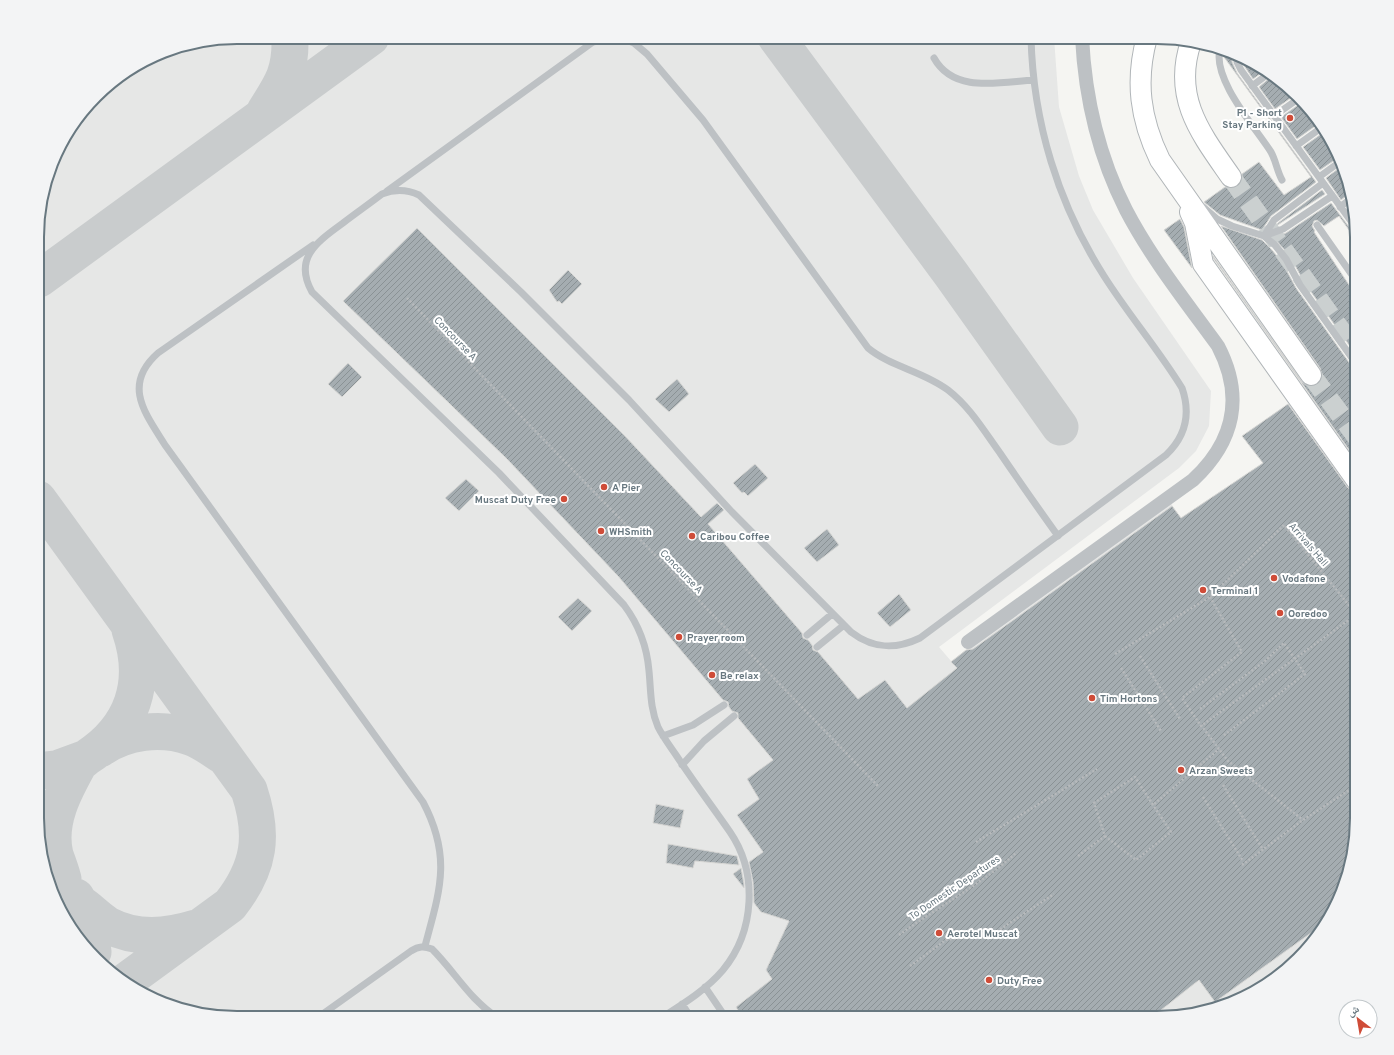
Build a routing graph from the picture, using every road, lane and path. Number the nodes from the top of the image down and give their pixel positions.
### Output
1 (591, 44) edge
2 (635, 44) edge
3 (1031, 44) edge
4 (1082, 44) edge
5 (1145, 44) edge
6 (1190, 47) edge
7 (1220, 54) edge
8 (934, 58) dead end
9 (1238, 62) edge
10 (1264, 77) edge
11 (1034, 80) junction
12 (1252, 86) junction
13 (1294, 102) edge
14 (1274, 116) junction
15 (1317, 131) edge
16 (1296, 146) junction
17 (1336, 165) edge
18 (1231, 177) tunnel mouth
19 (1282, 180) dead end
20 (1321, 180) junction
21 (1177, 185) junction
22 (382, 194) junction
23 (1332, 196) junction
24 (1346, 202) edge
25 (1340, 207) junction
26 (1349, 219) edge
27 (1317, 225) dead end
28 (1264, 236) junction
29 (320, 240) junction
30 (1350, 272) edge
31 (407, 298) dead end
32 (1350, 355) edge
33 (1311, 375) tunnel mouth
34 (1350, 471) edge
35 (1058, 536) junction
36 (1210, 597) junction
37 (1350, 605) edge
38 (832, 614) junction
39 (1350, 619) edge
40 (1350, 619) edge
41 (844, 625) junction
42 (807, 635) dead end
43 (968, 642) dead end
44 (817, 647) dead end
45 (1115, 654) dead end
46 (1140, 656) dead end
47 (1294, 658) junction
48 (1121, 668) dead end
49 (724, 705) dead end
50 (1200, 708) dead end
51 (734, 716) dead end
52 (1180, 719) dead end
53 (1201, 725) junction
54 (1161, 731) dead end
55 (663, 736) junction
56 (1223, 736) dead end
57 (1219, 749) junction
58 (682, 765) junction
59 (1097, 769) dead end
60 (1222, 785) dead end
61 (878, 786) dead end
62 (1350, 790) edge
63 (1203, 797) dead end
64 (1154, 805) junction
65 (1304, 820) junction
66 (1105, 836) junction
67 (976, 842) dead end
68 (1262, 848) dead end
69 (1017, 852) dead end
70 (1078, 856) dead end
71 (1243, 861) dead end
72 (1242, 865) dead end
73 (1054, 894) dead end
74 (900, 935) dead end
75 (425, 946) junction
76 (910, 966) dead end
77 (705, 987) junction
78 (682, 1004) junction
79 (327, 1011) edge
80 (488, 1011) edge
81 (672, 1011) edge
82 (686, 1011) edge
83 (721, 1011) edge

1 - 22 lane
2 - 35 lane
3 - 11 lane
4 - 43 street
5 - 21 street
6 - 18 street
7 - 19 lane
8 - 11 lane
9 - 12 lane
10 - 12 lane
11 - 35 lane
12 - 14 lane
13 - 14 lane
14 - 16 lane
15 - 16 lane
16 - 20 lane
17 - 20 lane
20 - 23 lane
20 - 28 lane
21 - 28 lane
21 - 33 street
21 - 34 street
22 - 29 lane
22 - 38 lane
23 - 25 lane
23 - 28 lane
24 - 25 lane
25 - 26 lane
27 - 30 lane
28 - 32 lane
29 - 55 lane
29 - 75 lane
31 - 61 path, Concourse A
35 - 41 lane
36 - 37 path, Arrivals Hall
36 - 45 path
36 - 53 path
38 - 41 lane
38 - 42 lane
39 - 47 path
40 - 53 path
41 - 44 lane
46 - 52 path
47 - 50 path
47 - 56 path
48 - 54 path
49 - 55 lane
51 - 58 lane
53 - 57 path
55 - 58 lane
57 - 64 path
57 - 65 path
58 - 77 lane
59 - 67 path
60 - 68 path
62 - 65 path
63 - 71 path
64 - 66 path
64 - 66 path
65 - 72 path
66 - 70 path
69 - 74 path, To Domestic Departures
73 - 76 path
75 - 79 lane
75 - 80 lane
77 - 78 lane
77 - 83 lane
78 - 81 lane
78 - 82 lane

